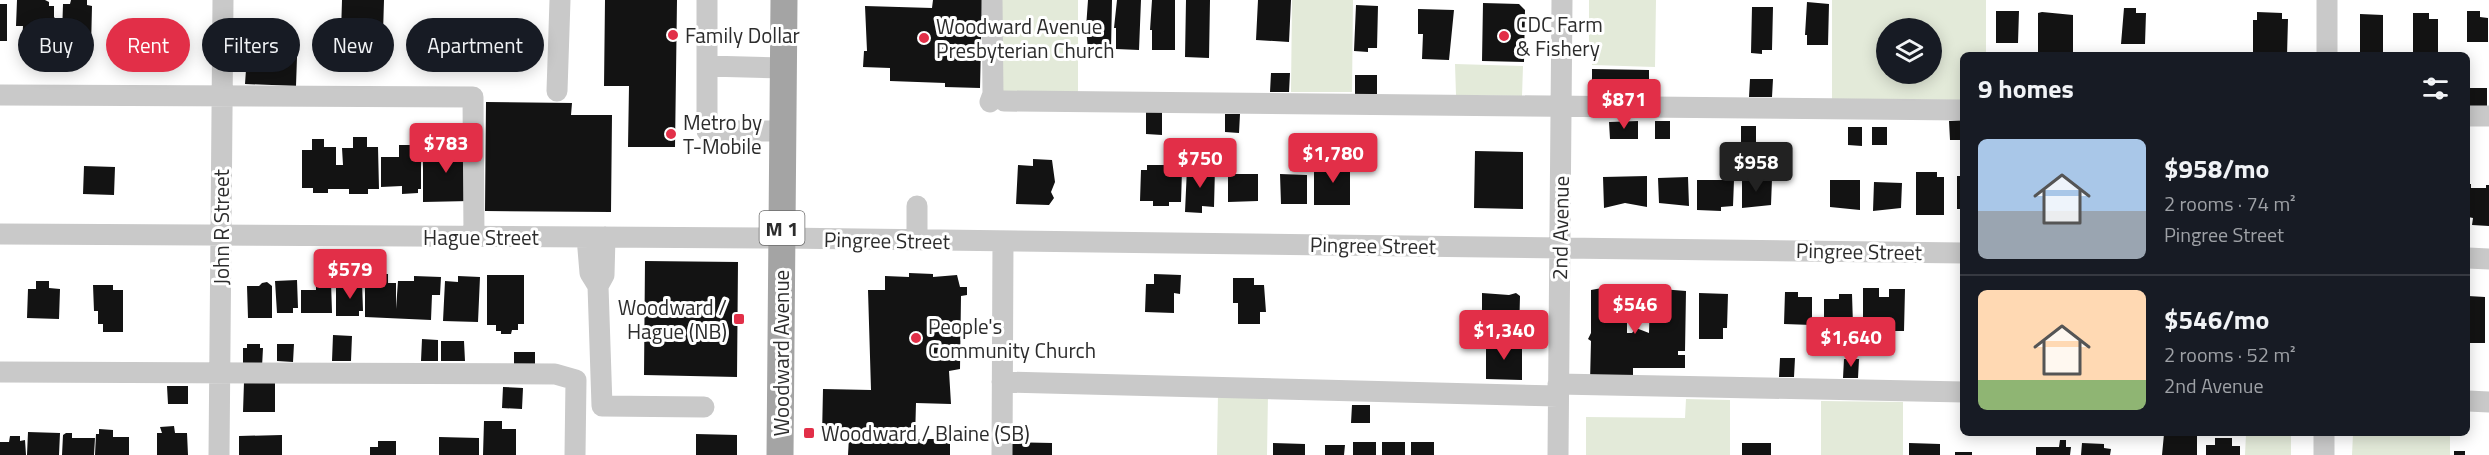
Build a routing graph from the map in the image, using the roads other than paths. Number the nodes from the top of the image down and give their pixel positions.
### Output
1 (223, 0) edge
2 (560, 0) edge
3 (707, 0) edge
4 (784, 0) edge
5 (992, 0) edge
6 (1562, 0) edge
7 (2327, 0) edge
8 (2327, 52) edge
9 (707, 66) junction
10 (784, 68) junction
11 (557, 91) dead end
12 (0, 95) edge
13 (222, 96) junction
14 (1561, 105) junction
15 (1960, 110) edge
16 (2470, 116) edge
17 (2489, 116) edge
18 (783, 131) junction
19 (918, 206) dead end
20 (0, 234) edge
21 (221, 235) junction
22 (474, 237) junction
23 (596, 237) junction
24 (782, 238) junction
25 (917, 240) junction
26 (1003, 241) junction
27 (1560, 248) junction
28 (1960, 253) edge
29 (2470, 258) edge
30 (2489, 258) edge
31 (0, 372) edge
32 (220, 373) junction
33 (1002, 382) junction
34 (1558, 390) junction
35 (1960, 392) edge
36 (2470, 401) edge
37 (2489, 402) edge
38 (704, 407) dead end
39 (2324, 436) edge
40 (219, 455) edge
41 (575, 455) edge
42 (780, 455) edge
43 (1002, 455) edge
44 (1558, 455) edge
45 (2324, 455) edge

1 - 13 street, John R Street
2 - 11 street
3 - 9 street
4 - 10 main road, Woodward Avenue / M 1
5 - 14 street
6 - 14 street, 2nd Avenue
7 - 8 street
9 - 10 street
9 - 18 street
10 - 18 main road, Woodward Avenue / M 1
12 - 13 street
13 - 21 street, John R Street
13 - 22 street
14 - 15 street
14 - 27 street, 2nd Avenue
16 - 17 street
18 - 24 main road, Woodward Avenue / M 1
19 - 25 street
20 - 21 street, Hague Street
21 - 22 street, Hague Street
21 - 32 street, John R Street
22 - 23 street, Hague Street
23 - 24 street, Hague Street
23 - 38 street
24 - 25 street, Pingree Street
24 - 42 main road, Woodward Avenue / M 1
25 - 26 street, Pingree Street
26 - 27 street, Pingree Street
26 - 33 street
27 - 28 street, Pingree Street
27 - 34 street, 2nd Avenue
29 - 30 street
31 - 32 street
32 - 40 street, John R Street
32 - 41 street
33 - 34 street
33 - 43 street
34 - 35 street
34 - 44 street, 2nd Avenue
36 - 37 street
39 - 45 street

